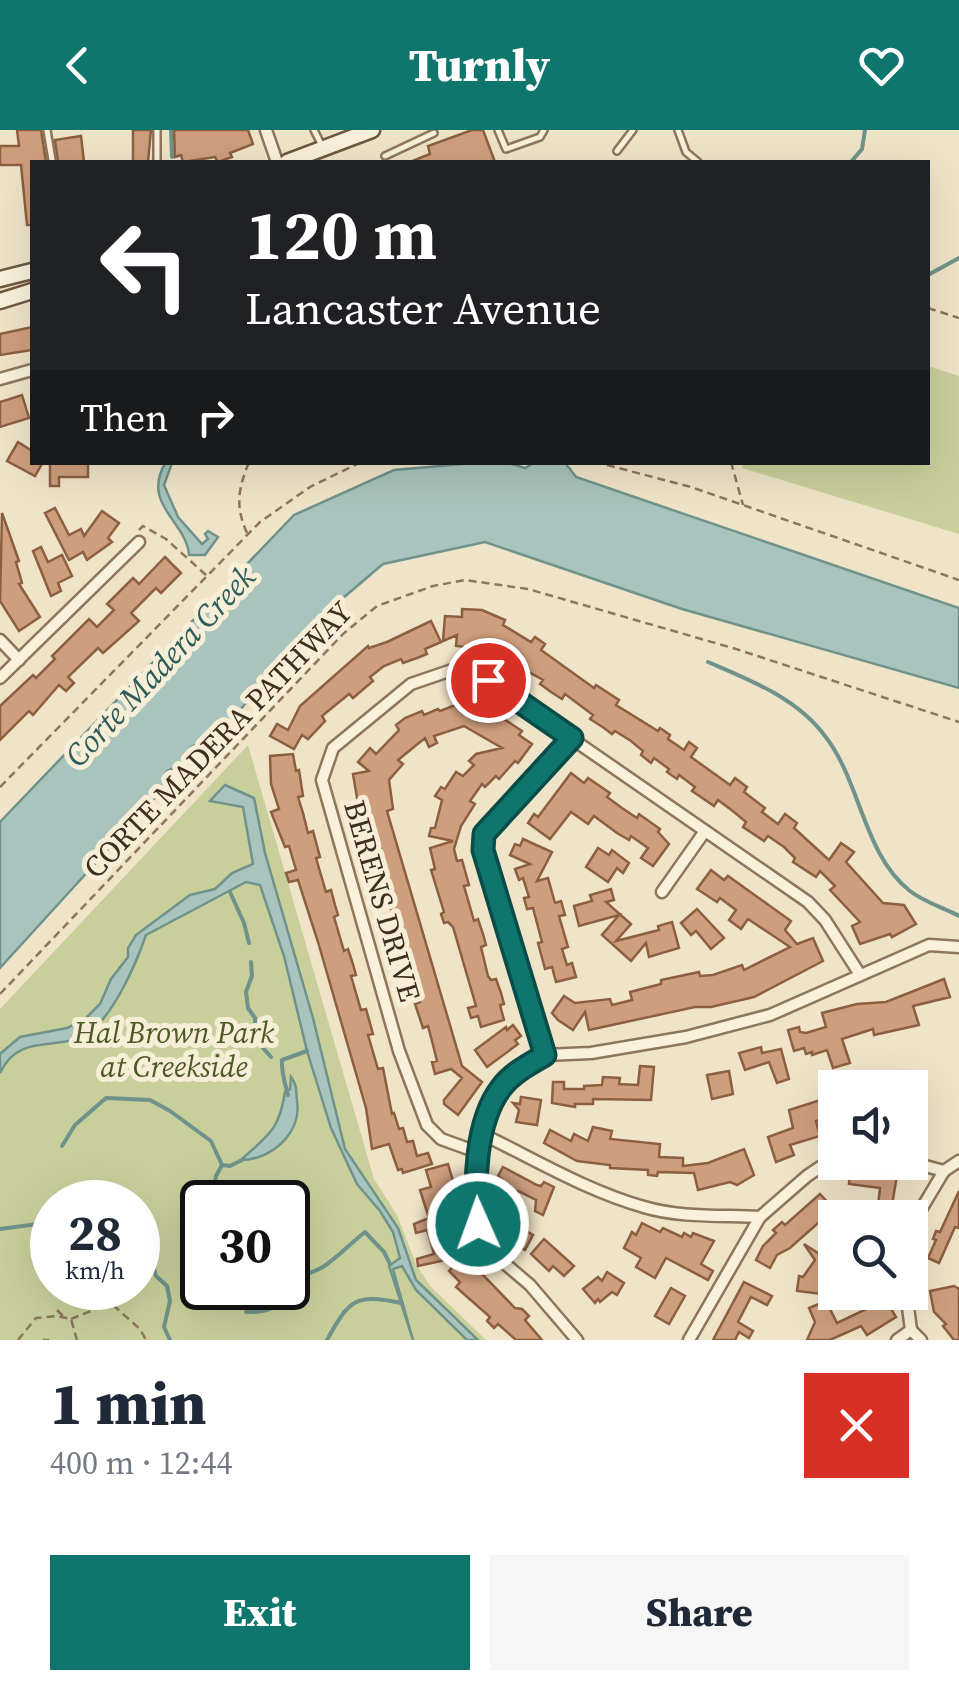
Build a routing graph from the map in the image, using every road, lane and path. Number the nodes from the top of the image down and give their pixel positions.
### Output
1 (46, 130) edge
2 (157, 130) edge
3 (266, 130) edge
4 (314, 130) edge
5 (372, 130) edge
6 (442, 130) edge
7 (498, 130) edge
8 (544, 130) edge
9 (633, 130) edge
10 (678, 130) edge
11 (433, 132) edge
12 (323, 149) junction
13 (616, 152) dead end
14 (385, 156) dead end
15 (52, 160) edge
16 (157, 160) edge
17 (276, 160) edge
18 (299, 160) edge
19 (696, 160) edge
20 (30, 272) edge
21 (0, 279) edge
22 (30, 293) edge
23 (0, 302) edge
24 (930, 309) edge
25 (959, 318) edge
26 (30, 371) edge
27 (0, 380) edge
28 (248, 465) edge
29 (355, 465) edge
30 (607, 465) dead end
31 (733, 465) edge
32 (744, 506) junction
33 (247, 535) junction
34 (140, 542) joint
35 (206, 575) junction
36 (959, 580) edge
37 (0, 640) edge
38 (19, 660) junction
39 (0, 678) edge
40 (959, 722) edge
41 (572, 738) junction
42 (0, 787) edge
43 (705, 830) junction
44 (662, 892) dead end
45 (959, 947) edge
46 (860, 973) junction
47 (0, 994) edge
48 (545, 1055) junction
49 (482, 1134) junction
50 (477, 1152) junction
51 (959, 1161) edge
52 (928, 1167) edge
53 (818, 1169) edge
54 (944, 1171) junction
55 (927, 1200) edge
56 (760, 1217) junction
57 (56, 1310) dead end
58 (908, 1310) edge
59 (38, 1311) dead end
60 (36, 1318) junction
61 (65, 1318) junction
62 (71, 1319) junction
63 (911, 1330) junction
64 (18, 1340) edge
65 (43, 1340) edge
66 (50, 1340) edge
67 (77, 1340) edge
68 (146, 1340) edge
69 (577, 1340) edge
70 (690, 1340) edge
71 (896, 1340) edge
72 (922, 1340) edge

1 - 15 lane
2 - 16 lane
3 - 17 street
4 - 12 lane
5 - 12 main road
6 - 11 lane
7 - 8 lane
9 - 13 lane
10 - 19 lane
11 - 14 lane
12 - 18 main road
20 - 21 main road
22 - 23 main road
24 - 25 path
26 - 27 street
28 - 33 path
29 - 33 path
30 - 32 path
31 - 32 path
32 - 36 path
33 - 35 path
34 - 35 path
34 - 38 street
35 - 42 path
37 - 38 street
38 - 39 street
40 - 47 path, CORTE MADERA PATHWAY
41 - 43 street, BERENS DRIVE
41 - 48 street
41 - 50 street, BERENS DRIVE
43 - 44 street
43 - 46 street, BERENS DRIVE
45 - 46 street
46 - 48 street
48 - 49 street
49 - 50 street
49 - 56 street
50 - 69 street
51 - 54 street
52 - 54 street
53 - 56 street
54 - 55 street
56 - 70 street
57 - 61 path
58 - 63 street
59 - 60 path
60 - 61 path
60 - 64 path
61 - 62 path
62 - 67 path
62 - 68 path
63 - 71 street
63 - 72 street
65 - 66 path

